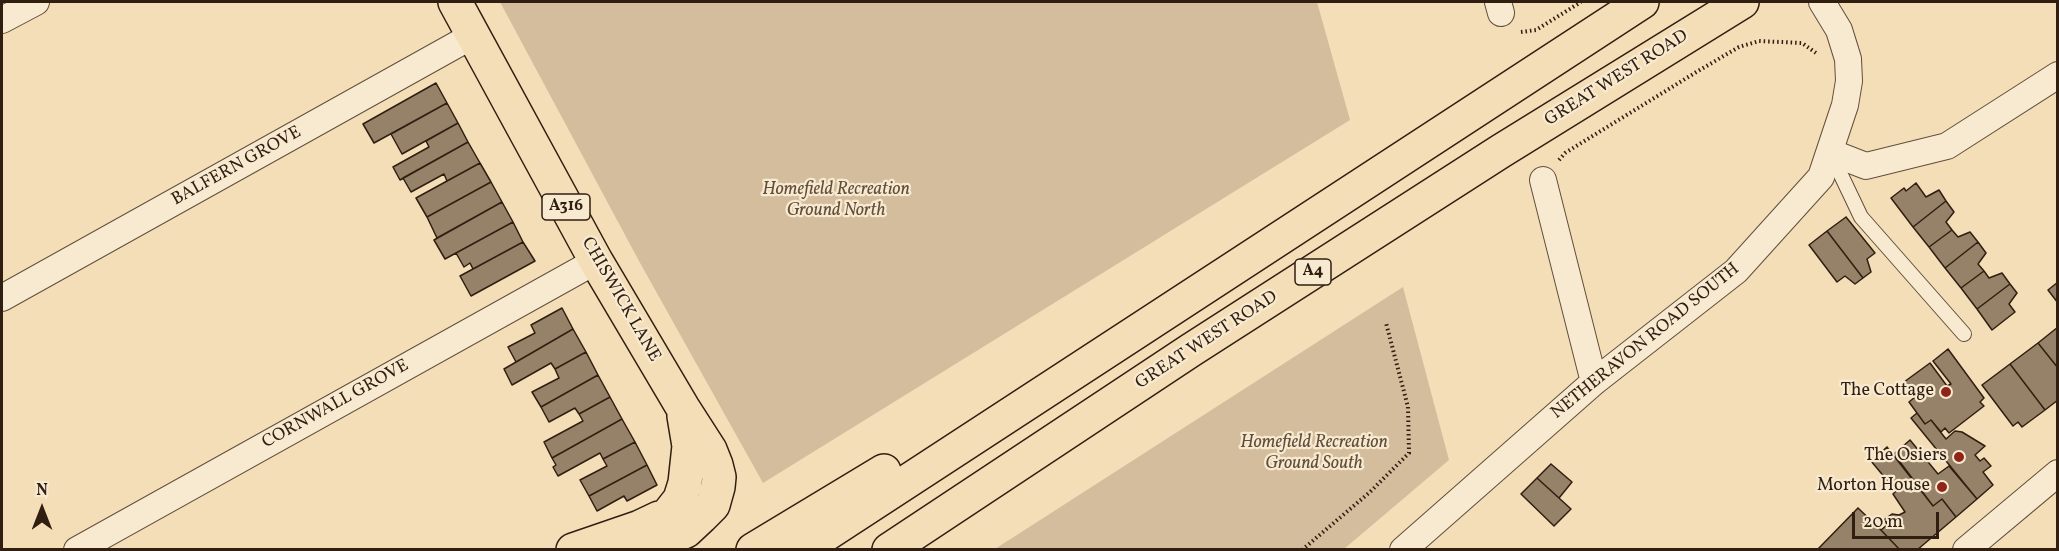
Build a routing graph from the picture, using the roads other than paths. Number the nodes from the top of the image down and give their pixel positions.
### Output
1 (36, 2) edge
2 (455, 2) edge
3 (1642, 2) edge
4 (1742, 2) edge
5 (1822, 2) edge
6 (2, 20) edge
7 (472, 36) junction
8 (2058, 75) edge
9 (1830, 152) junction
10 (1382, 171) junction
11 (1543, 180) road end
12 (596, 261) junction
13 (2, 298) edge
14 (1964, 334) dead end
15 (1594, 382) junction
16 (683, 408) junction
17 (2058, 473) edge
18 (669, 513) junction
19 (647, 547) edge
20 (77, 549) edge
21 (573, 549) edge
22 (753, 549) edge
23 (802, 549) edge
24 (888, 549) edge
25 (1403, 549) edge
26 (1966, 549) edge

1 - 6 street
2 - 7 main road, CHISWICK LANE / A316
3 - 10 main road, A4
4 - 24 main road, GREAT WEST ROAD / A4
5 - 9 street, NETHERAVON ROAD SOUTH
7 - 12 main road, CHISWICK LANE / A316
7 - 13 street, BALFERN GROVE
8 - 9 street
9 - 14 lane
9 - 15 street, NETHERAVON ROAD SOUTH
10 - 22 main road, A4
10 - 23 main road, A4
11 - 15 street
12 - 16 main road, CHISWICK LANE / A316
12 - 20 street, CORNWALL GROVE
15 - 25 street, NETHERAVON ROAD SOUTH
16 - 18 main road, CHISWICK LANE / A316
16 - 19 main road, CHISWICK LANE / A316
17 - 26 street
18 - 19 main road, A316
18 - 21 main road

